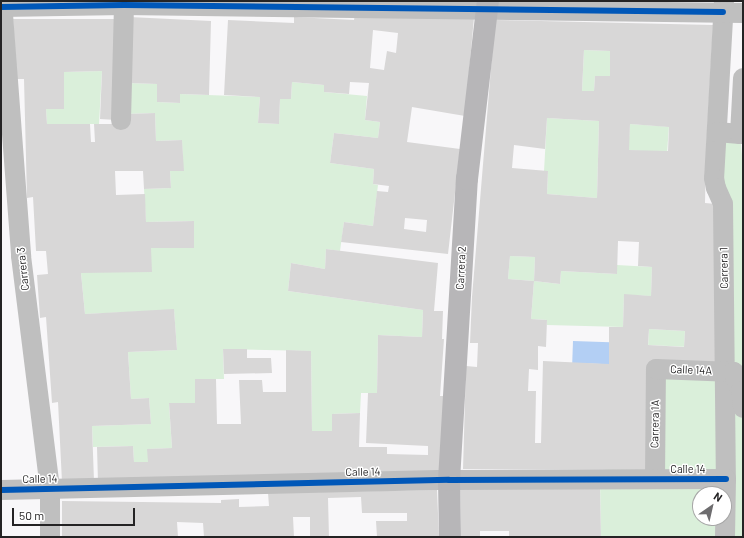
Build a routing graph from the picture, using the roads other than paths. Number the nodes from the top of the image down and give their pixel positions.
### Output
1 (240, 4) edge
2 (309, 4) edge
3 (2, 5) edge
4 (488, 5) edge
5 (124, 6) junction
6 (723, 6) edge
7 (743, 13) edge
8 (743, 78) edge
9 (121, 120) dead end
10 (717, 132) junction
11 (656, 369) joint
12 (726, 371) junction
13 (743, 408) edge
14 (726, 478) junction
15 (655, 479) junction
16 (449, 480) junction
17 (50, 489) junction
18 (1, 490) edge
19 (50, 537) edge
20 (450, 537) edge
21 (725, 537) edge

1 - 2 street
1 - 5 street
2 - 4 street
3 - 5 street
3 - 17 street, Carrera 3
4 - 6 street
4 - 16 main road, Carrera 2
5 - 9 street
6 - 7 street
6 - 10 street, Carrera 1
8 - 10 street
10 - 12 street, Carrera 1
11 - 12 street, Calle 14A
11 - 15 street, Carrera 1A
12 - 13 street
12 - 14 street, Carrera 1
14 - 15 street, Calle 14
14 - 21 street, Carrera 1
15 - 16 street, Calle 14
16 - 17 street, Calle 14
16 - 20 main road, Carrera 2
17 - 18 street, Calle 14
17 - 19 street, Carrera 3

